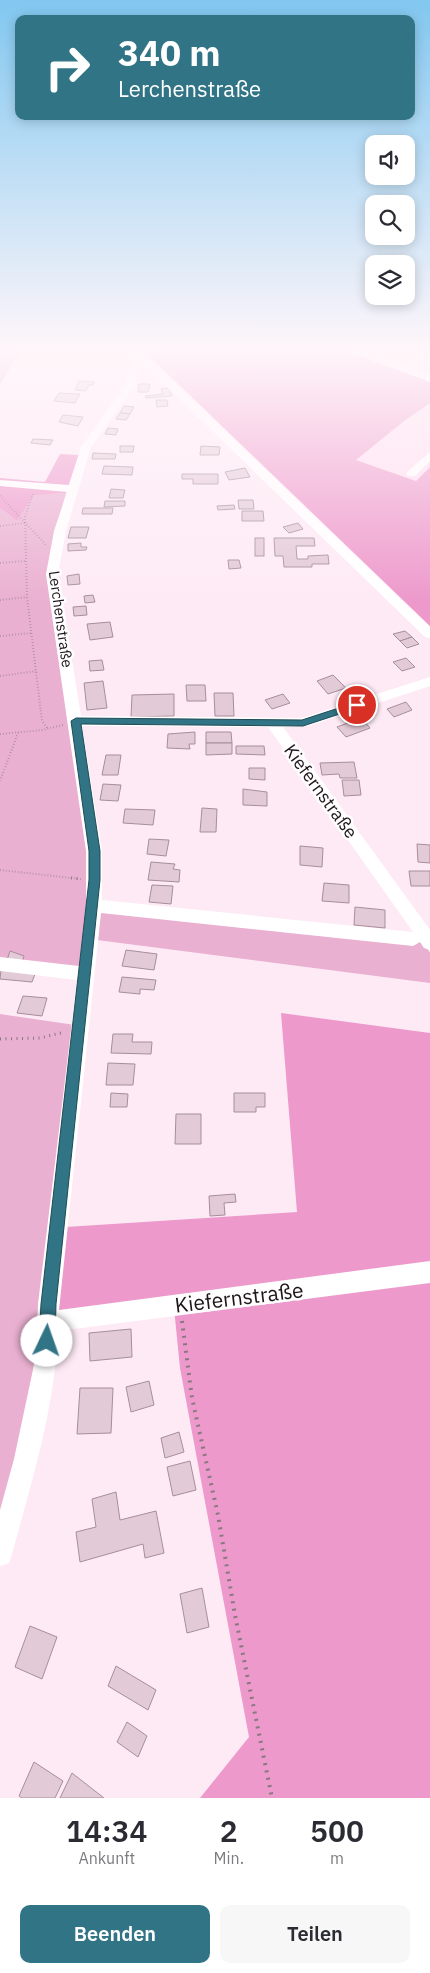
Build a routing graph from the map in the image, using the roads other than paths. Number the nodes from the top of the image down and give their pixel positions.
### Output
1 (95, 435) edge
2 (224, 435) edge
3 (430, 455) edge
4 (411, 474) dead end
5 (0, 483) edge
6 (73, 489) junction
7 (430, 634) edge
8 (430, 682) edge
9 (76, 721) junction
10 (272, 723) junction
11 (94, 906) junction
12 (413, 939) dead end
13 (430, 943) edge
14 (0, 964) edge
15 (84, 974) junction
16 (430, 1272) edge
17 (48, 1322) junction
18 (0, 1554) edge

1 - 6 street, Lerchenstraße
2 - 7 street
3 - 4 street
5 - 6 street
6 - 9 street, Lerchenstraße
8 - 10 street, Kiefernstraße
9 - 10 street
9 - 11 street, Lerchenstraße
10 - 13 street, Kiefernstraße
11 - 12 street
11 - 15 street, Lerchenstraße
14 - 15 street
15 - 17 street, Lerchenstraße
16 - 17 street, Kiefernstraße
17 - 18 street, Lerchenstraße

